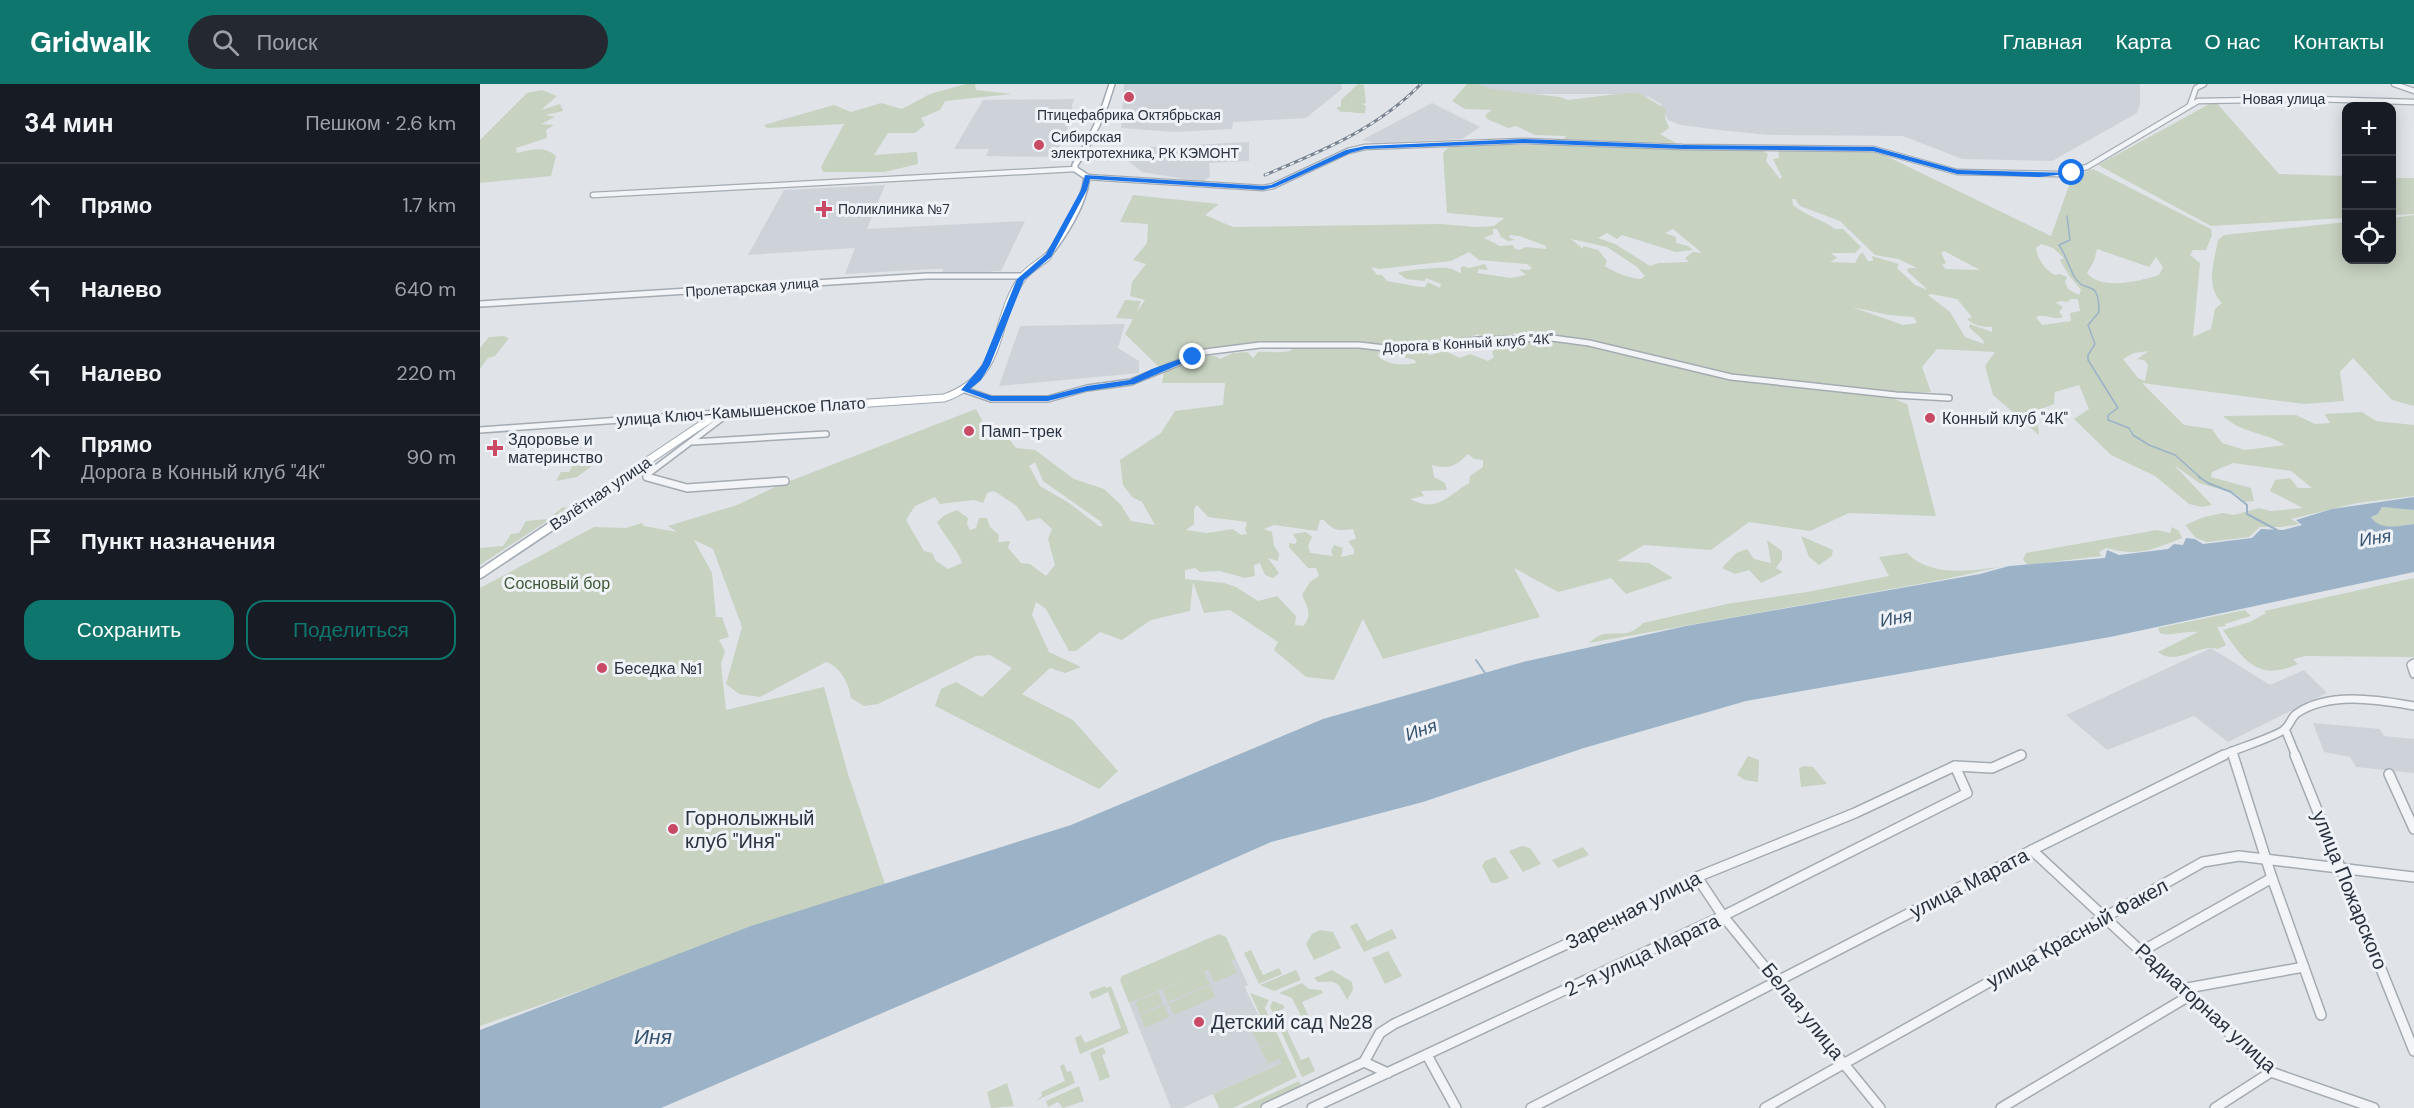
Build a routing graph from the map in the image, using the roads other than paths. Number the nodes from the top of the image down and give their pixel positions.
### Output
1 (1112, 84) edge
2 (2204, 84) edge
3 (2394, 84) edge
4 (2414, 91) edge
5 (2414, 102) edge
6 (2190, 105) junction
7 (1075, 169) junction
8 (1087, 177) junction
9 (593, 195) dead end
10 (1024, 276) junction
11 (480, 304) edge
12 (965, 390) junction
13 (1949, 398) dead end
14 (730, 412) junction
15 (719, 413) junction
16 (700, 414) junction
17 (703, 423) junction
18 (480, 430) edge
19 (826, 434) dead end
20 (693, 442) junction
21 (785, 481) dead end
22 (480, 574) edge
23 (2414, 663) edge
24 (2414, 674) edge
25 (2414, 706) edge
26 (2284, 729) junction
27 (2232, 751) junction
28 (2021, 755) dead end
29 (1955, 766) junction
30 (2389, 774) dead end
31 (2414, 829) edge
32 (2032, 850) junction
33 (2267, 861) junction
34 (2342, 869) junction
35 (1697, 877) junction
36 (2272, 878) junction
37 (2414, 878) edge
38 (1723, 916) junction
39 (2106, 918) junction
40 (2142, 951) junction
41 (2304, 967) junction
42 (1778, 982) junction
43 (2185, 992) junction
44 (2321, 1015) dead end
45 (2414, 1051) edge
46 (1427, 1055) junction
47 (1364, 1062) junction
48 (1846, 1064) junction
49 (2271, 1072) junction
50 (1388, 1073) junction
51 (1266, 1108) edge
52 (1312, 1108) edge
53 (1456, 1108) edge
54 (1531, 1108) edge
55 (1765, 1108) edge
56 (1881, 1108) edge
57 (2001, 1108) edge
58 (2215, 1108) edge
59 (2374, 1108) edge

1 - 7 main road
2 - 6 street
3 - 4 street
5 - 6 street, Новая улица
6 - 8 street
7 - 8 main road
7 - 9 street
8 - 10 main road
10 - 11 street, Пролетарская улица
10 - 12 main road
12 - 13 street, Дорога в Конный клуб "4К"
12 - 14 main road, улица Ключ-Камышенское Плато
14 - 15 main road, улица Ключ-Камышенское Плато
14 - 20 street
15 - 16 street, улица Ключ-Камышенское Плато
15 - 17 main road, Взлётная улица
16 - 17 street
16 - 18 street, улица Ключ-Камышенское Плато
17 - 22 main road, Взлётная улица
19 - 20 street
20 - 21 street
23 - 24 street
25 - 26 street, улица Марата
26 - 27 street, улица Марата
26 - 34 street, улица Пожарского
27 - 32 street, улица Марата
27 - 33 street
28 - 29 street, Заречная улица
29 - 35 street, Заречная улица
29 - 38 street, 2-я улица Марата
30 - 31 street
32 - 39 street, Радиаторная улица
32 - 42 street, улица Марата
33 - 34 street, улица Красный Факел
33 - 36 street
33 - 39 street, улица Красный Факел
34 - 37 street, улица Красный Факел
34 - 45 street, улица Пожарского
35 - 38 street, Белая улица
35 - 47 street, Заречная улица
36 - 40 street
36 - 41 street
38 - 42 street, Белая улица
38 - 46 street, 2-я улица Марата
39 - 40 street, Радиаторная улица
39 - 48 street, улица Красный Факел
40 - 43 street, Радиаторная улица
41 - 43 street
41 - 44 street
42 - 48 street, Белая улица
42 - 54 street, улица Марата
43 - 49 street, Радиаторная улица
43 - 57 street
46 - 50 street, 2-я улица Марата
46 - 53 street
47 - 50 street
47 - 51 street
48 - 55 street, улица Красный Факел
48 - 56 street, Белая улица
49 - 58 street
49 - 59 street, Радиаторная улица
50 - 52 street, 2-я улица Марата

